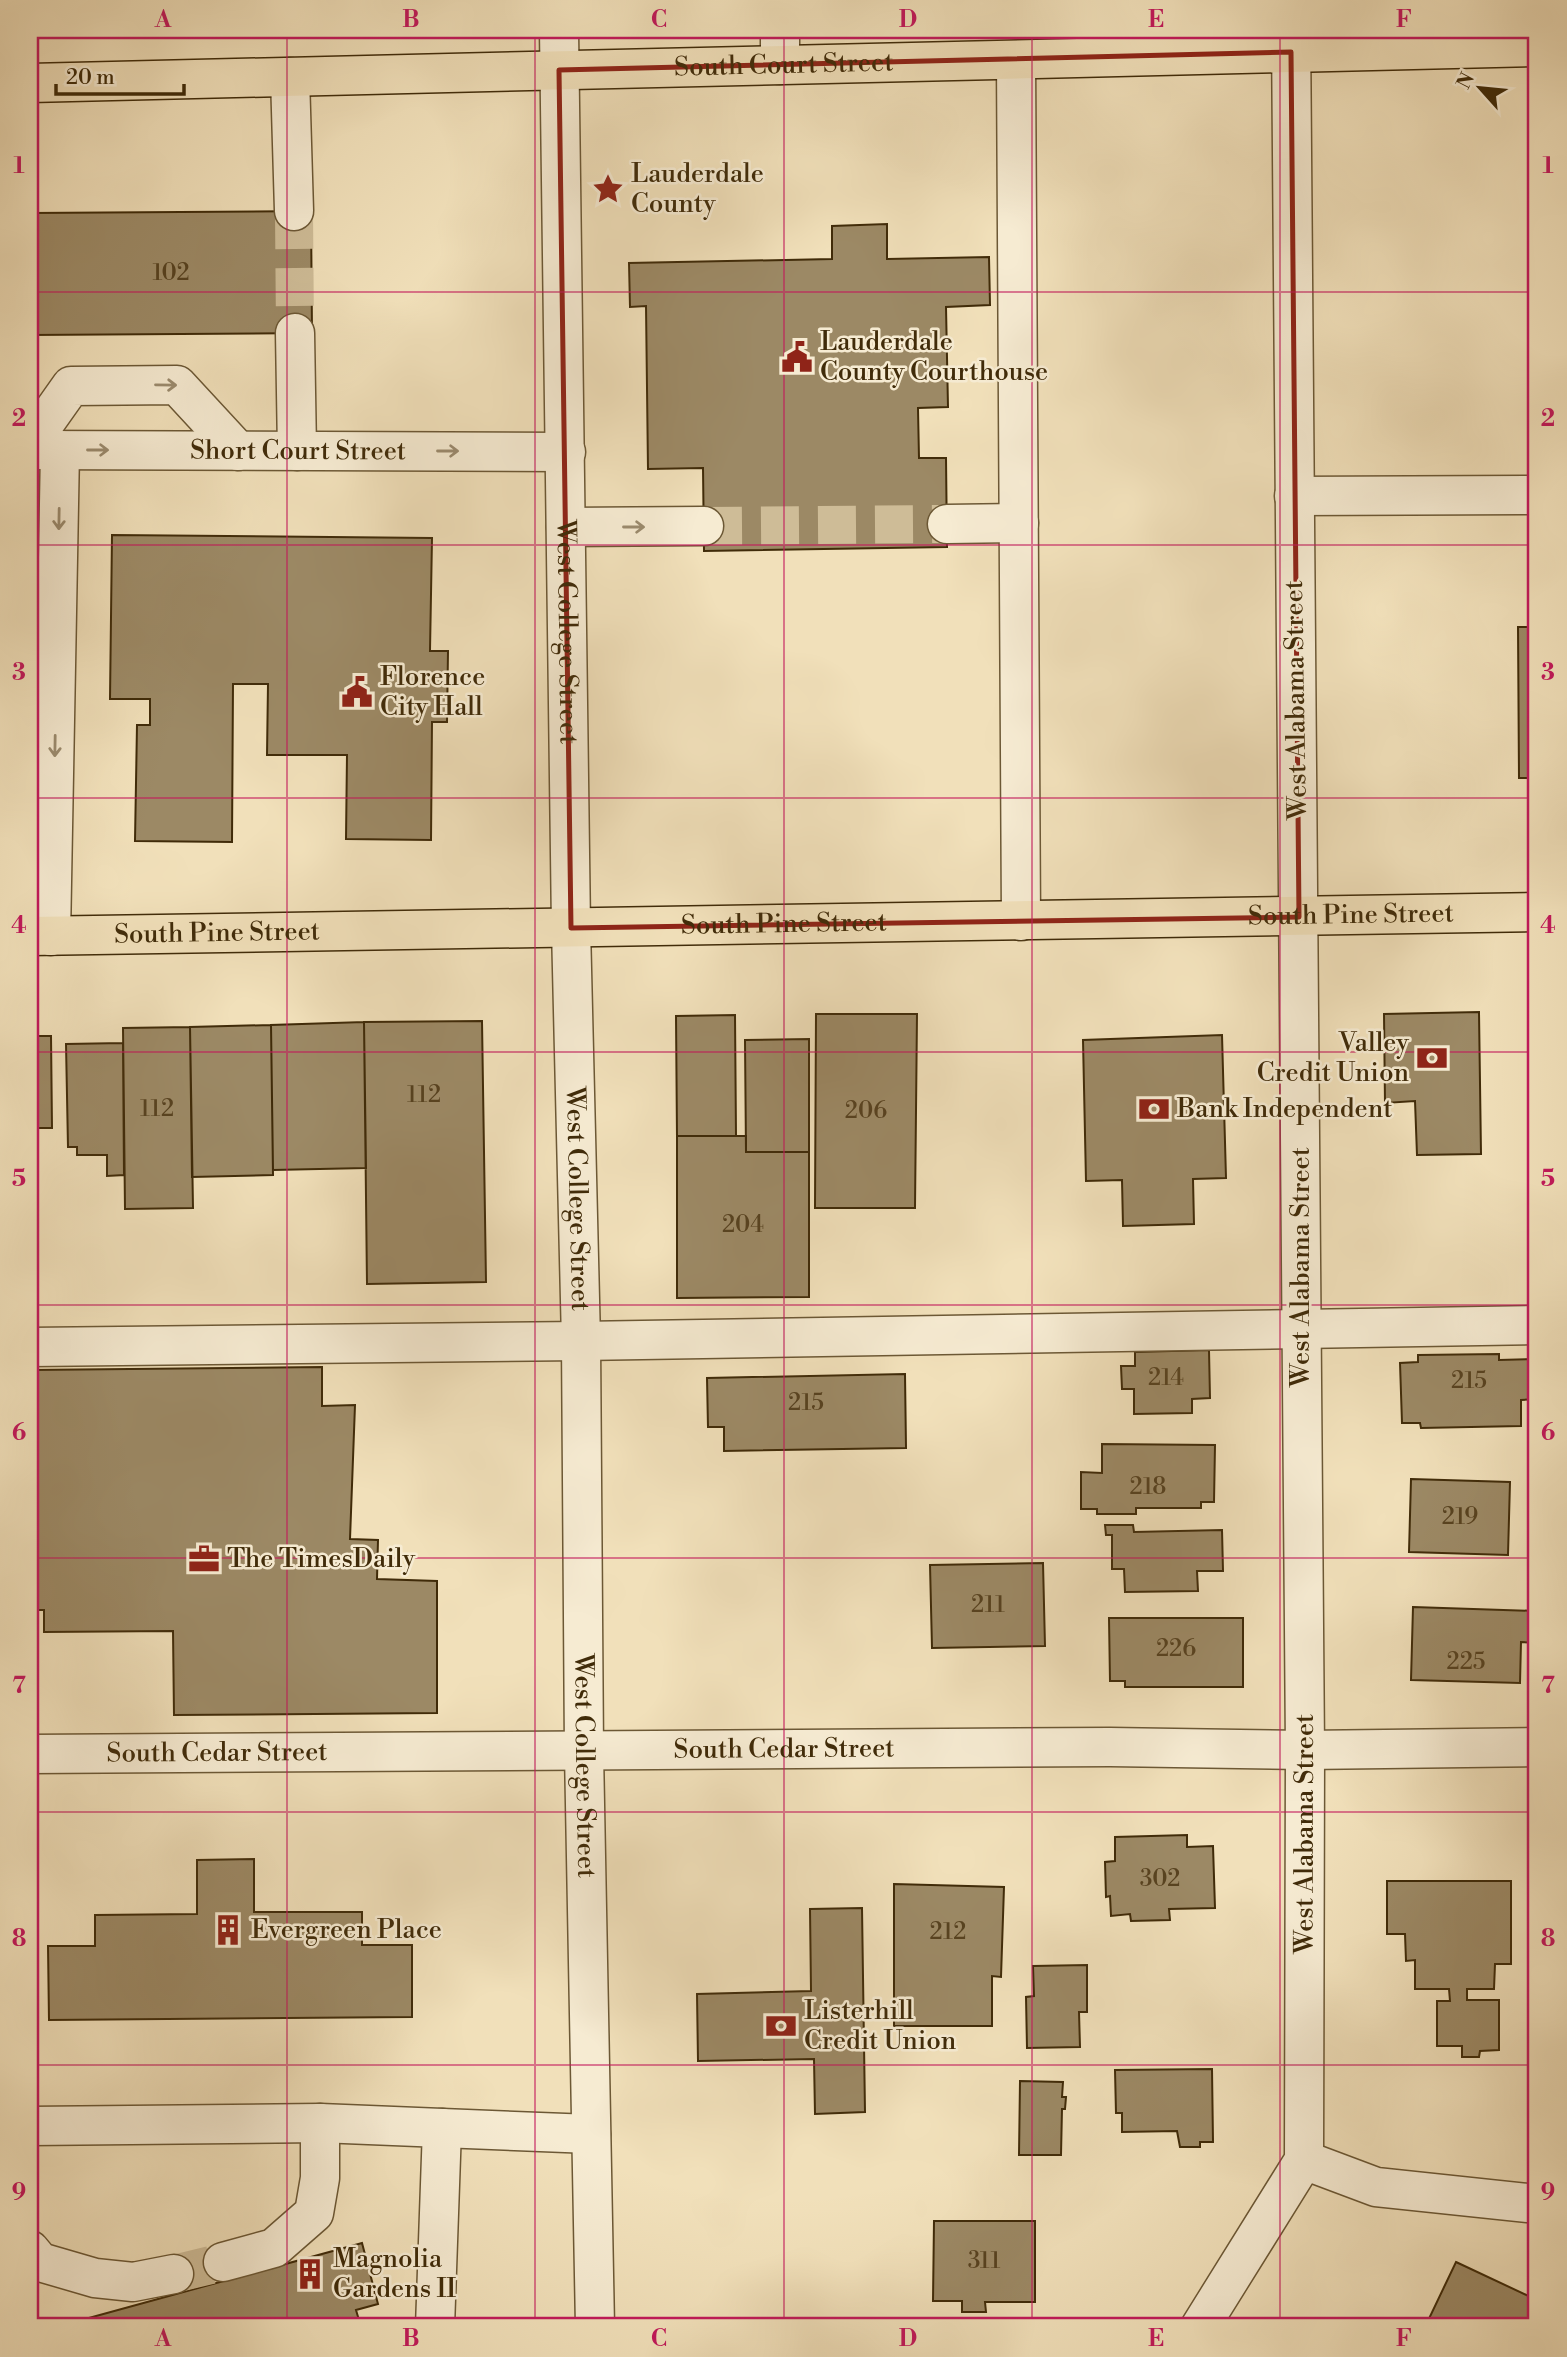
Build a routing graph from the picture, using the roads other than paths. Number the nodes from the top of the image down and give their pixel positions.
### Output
1 (559, 30) edge
2 (1291, 41) edge
3 (1537, 47) edge
4 (780, 48) edge
5 (1016, 60) junction
6 (559, 70) junction
7 (290, 77) junction
8 (30, 83) edge
9 (294, 211) tunnel mouth
10 (295, 333) tunnel mouth
11 (40, 448) edge
12 (238, 451) junction
13 (297, 451) junction
14 (566, 452) junction
15 (1537, 495) edge
16 (1294, 496) junction
17 (1019, 523) junction
18 (947, 524) tunnel mouth
19 (704, 526) tunnel mouth
20 (566, 527) junction
21 (1537, 912) edge
22 (1299, 917) junction
23 (1021, 921) junction
24 (570, 928) junction
25 (41, 936) edge
26 (1537, 1325) edge
27 (1301, 1329) junction
28 (581, 1341) junction
29 (30, 1347) edge
30 (1537, 1747) edge
31 (1305, 1750) junction
32 (584, 1752) junction
33 (30, 1754) edge
34 (320, 2123) junction
35 (30, 2126) edge
36 (442, 2128) junction
37 (591, 2134) junction
38 (1304, 2160) junction
39 (1537, 2204) edge
40 (30, 2250) edge
41 (223, 2262) tunnel mouth
42 (174, 2274) tunnel mouth
43 (435, 2327) edge
44 (595, 2327) edge
45 (1200, 2327) edge

1 - 6 street, West College Street
2 - 3 main road, South Court Street
2 - 5 main road, South Court Street
2 - 16 street, West Alabama Street
4 - 5 main road, South Court Street
4 - 6 main road, South Court Street
5 - 17 street
6 - 7 main road, South Court Street
6 - 14 street, West College Street
7 - 8 main road, South Court Street
7 - 9 street
10 - 13 street
11 -> 12 street, Short Court Street
11 -> 12 street
11 -> 25 street
12 - 13 street, Short Court Street
13 -> 14 street, Short Court Street
14 - 20 street, West College Street
15 - 16 street
16 - 22 street, West Alabama Street
17 - 18 street
17 - 23 street
20 -> 19 street
20 - 24 street, West College Street
21 - 22 main road, South Pine Street
22 - 23 main road, South Pine Street
22 - 27 street, West Alabama Street
23 - 24 main road, South Pine Street
24 - 25 main road, South Pine Street
24 - 28 street, West College Street
26 - 27 street
27 - 28 street
27 - 31 street, West Alabama Street
28 - 29 street
28 - 32 street, West College Street
30 - 31 street, South Cedar Street
31 - 32 street, South Cedar Street
31 - 38 street, West Alabama Street
32 - 33 street, South Cedar Street
32 - 37 street, West College Street
34 - 35 street
34 - 36 street
34 - 41 street
36 - 37 street
36 - 43 street
37 - 44 street, West College Street
38 - 39 street
38 - 45 street
40 - 42 street

